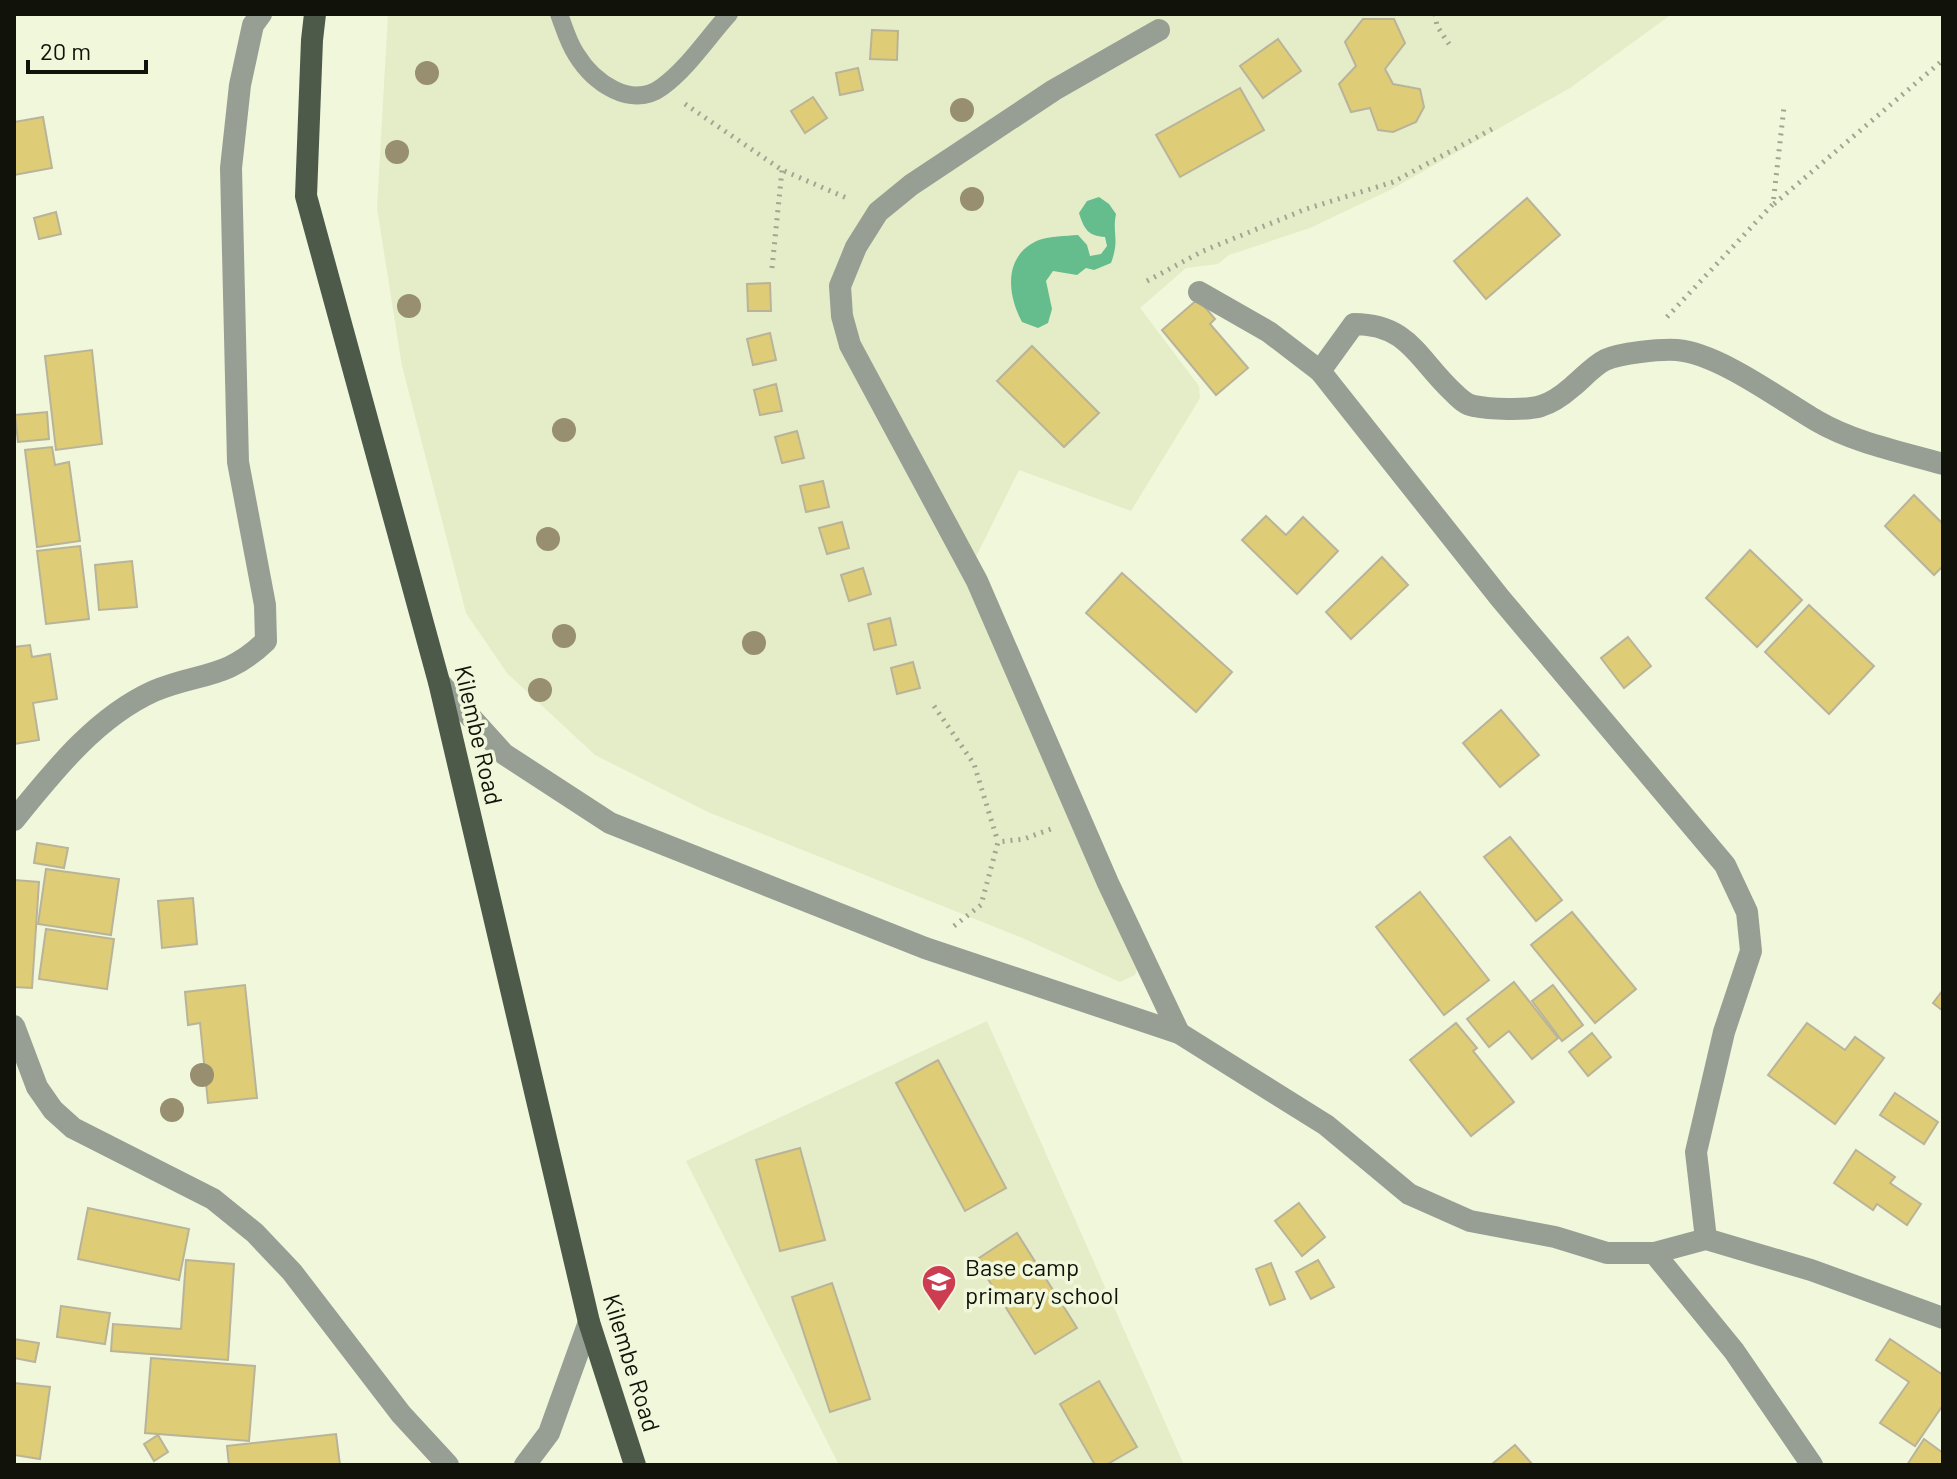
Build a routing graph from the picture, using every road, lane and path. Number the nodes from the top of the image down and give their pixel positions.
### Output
1 (261, 14) edge
2 (315, 14) edge
3 (559, 14) edge
4 (729, 14) edge
5 (1435, 14) edge
6 (1159, 30) dead end
7 (1449, 44) dead end
8 (1943, 60) edge
9 (661, 88) junction
10 (1784, 107) dead end
11 (1494, 128) dead end
12 (782, 170) junction
13 (1773, 204) junction
14 (878, 212) junction
15 (772, 268) dead end
16 (1147, 281) dead end
17 (1199, 292) dead end
18 (1629, 354) junction
19 (1320, 371) junction
20 (1943, 464) edge
21 (439, 682) junction
22 (934, 706) dead end
23 (1078, 814) junction
24 (14, 820) edge
25 (998, 842) junction
26 (925, 948) junction
27 (14, 1026) edge
28 (1179, 1033) junction
29 (1706, 1239) junction
30 (1654, 1253) junction
31 (1943, 1318) edge
32 (589, 1322) junction
33 (448, 1465) edge
34 (525, 1465) edge
35 (635, 1465) edge
36 (1812, 1465) edge

1 - 24 street
2 - 21 main road, Kilembe Road
3 - 9 lane
4 - 9 lane
5 - 7 path
6 - 14 street
8 - 13 path
9 - 12 path
10 - 13 path
11 - 16 path
12 - 14 path
12 - 15 path
13 - 18 path
14 - 23 street
17 - 19 street
18 - 19 street
18 - 20 street
19 - 29 street
21 - 26 street
21 - 32 main road, Kilembe Road
22 - 25 path
23 - 25 path
23 - 28 street
25 - 26 path
26 - 28 street
27 - 33 street
28 - 30 street
29 - 30 street
29 - 31 street
30 - 36 street
32 - 34 street
32 - 35 main road, Kilembe Road

